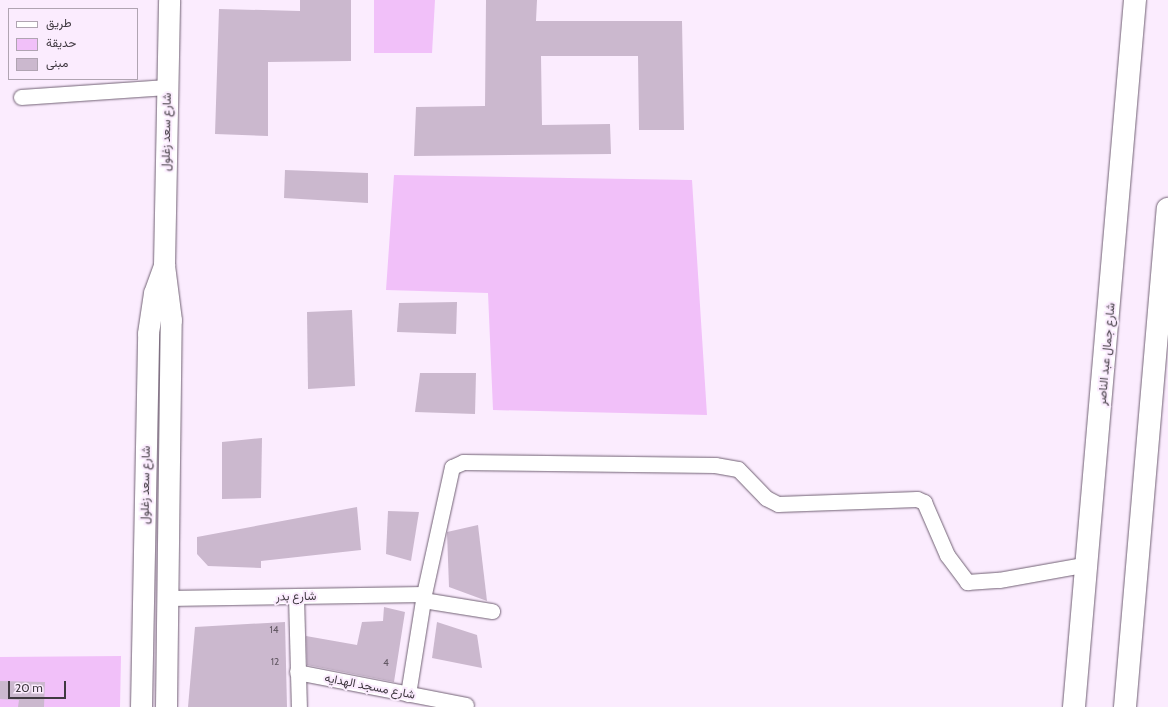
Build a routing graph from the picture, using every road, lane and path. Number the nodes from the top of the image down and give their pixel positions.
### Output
1 (169, 0) edge
2 (1135, 0) edge
3 (167, 87) junction
4 (21, 97) dead end
5 (1168, 209) edge
6 (164, 265) junction
7 (1164, 287) edge
8 (1088, 564) junction
9 (296, 596) junction
10 (423, 597) junction
11 (168, 598) junction
12 (492, 611) dead end
13 (297, 672) junction
14 (408, 694) junction
15 (466, 705) dead end
16 (141, 707) edge
17 (166, 707) edge
18 (298, 707) edge
19 (1074, 707) edge
20 (1125, 707) edge

1 - 3 main road, شارع سعد زغلول
2 - 8 main road, شارع جمال عبد الناصر
3 - 4 street
3 - 6 main road, شارع سعد زغلول
5 - 7 main road
6 - 11 main road, شارع سعد زغلول
6 - 16 main road, شارع سعد زغلول
7 - 20 main road
8 - 10 street
8 - 19 main road, شارع جمال عبد الناصر
9 - 10 street, شارع بدر
9 - 11 street, شارع بدر
9 - 13 street
10 - 12 street, شارع بدر
10 - 14 street
11 - 17 main road, شارع سعد زغلول
13 - 14 street, شارع مسجد الهدايه
13 - 18 street
14 - 15 street, شارع مسجد الهدايه

